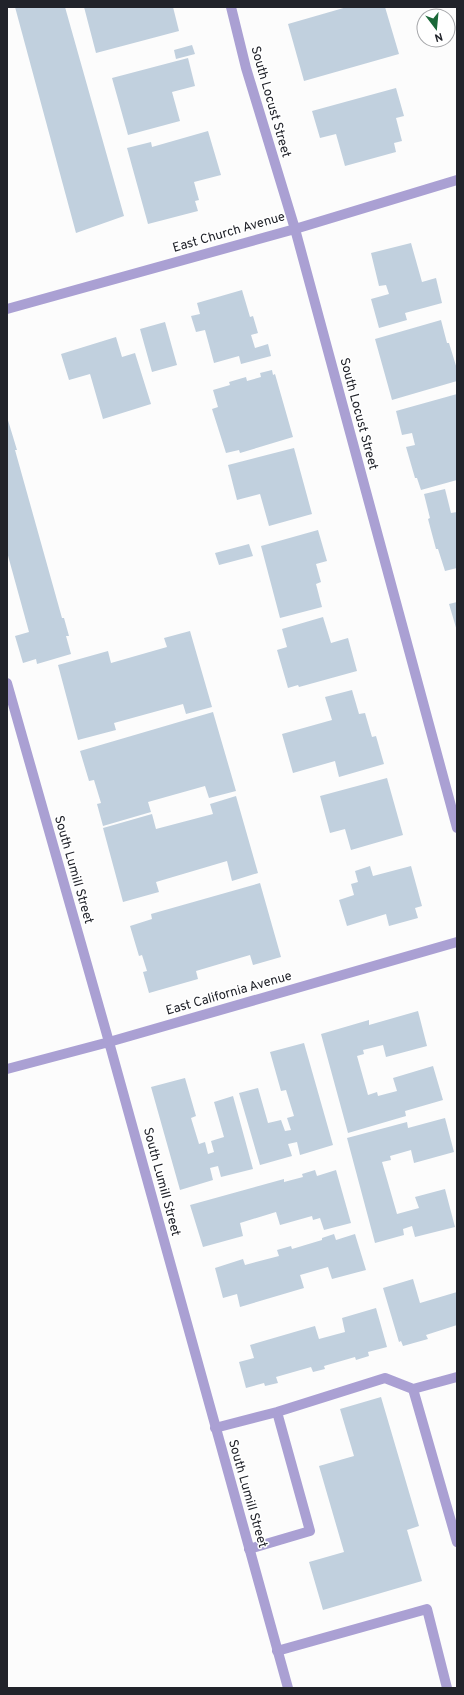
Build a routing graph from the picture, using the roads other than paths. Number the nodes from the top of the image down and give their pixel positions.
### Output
1 (231, 7) edge
2 (457, 180) edge
3 (295, 229) junction
4 (7, 309) edge
5 (7, 683) edge
6 (457, 828) edge
7 (457, 942) edge
8 (109, 1042) junction
9 (7, 1069) edge
10 (457, 1377) edge
11 (413, 1389) junction
12 (276, 1412) junction
13 (215, 1428) junction
14 (457, 1541) edge
15 (249, 1549) junction
16 (277, 1651) junction
17 (288, 1688) edge
18 (447, 1688) edge

1 - 3 street, South Locust Street
2 - 3 street, East Church Avenue
3 - 4 street, East Church Avenue
3 - 6 street, South Locust Street
5 - 8 street, South Lumill Street
7 - 8 street, East California Avenue
8 - 9 street, East California Avenue
8 - 13 street, South Lumill Street
10 - 11 street
11 - 12 street
11 - 14 street
12 - 13 street
12 - 15 street
13 - 15 street, South Lumill Street
15 - 16 street, South Lumill Street
16 - 17 street, South Lumill Street
16 - 18 street

